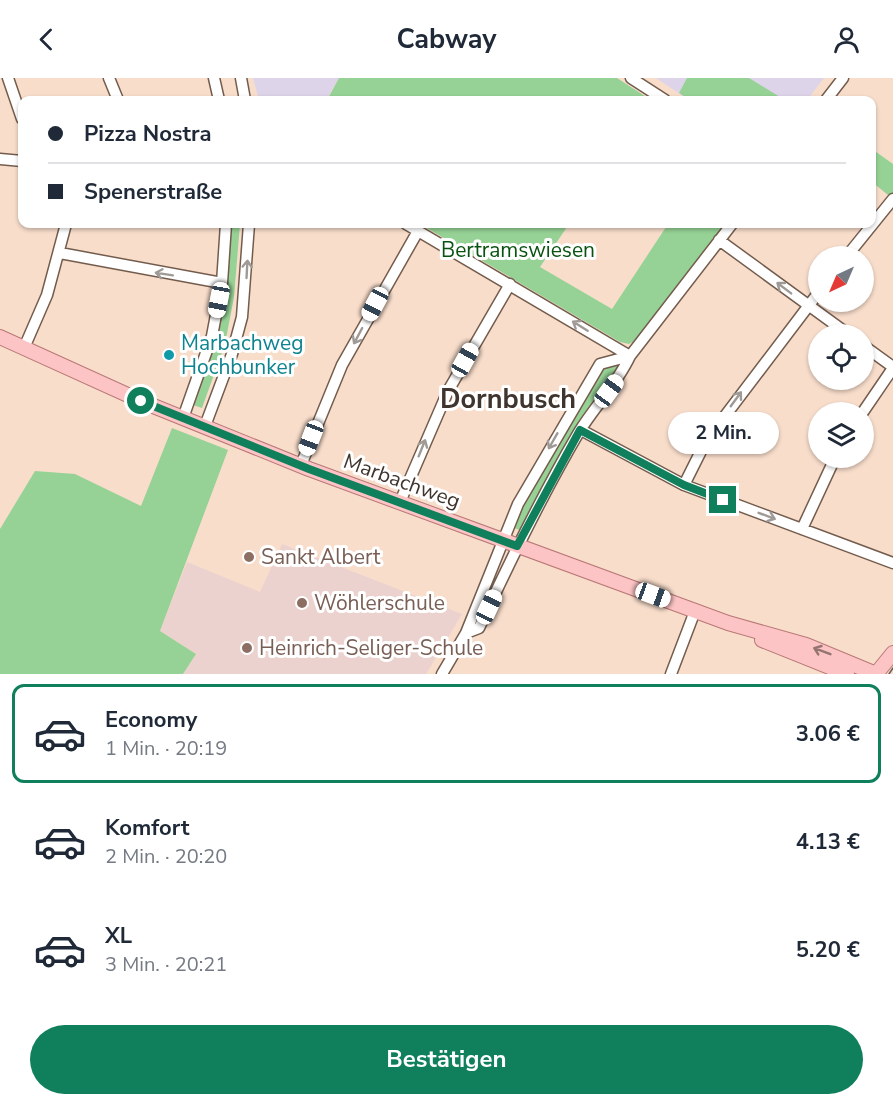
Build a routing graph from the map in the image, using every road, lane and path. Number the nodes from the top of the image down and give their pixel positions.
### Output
1 (8, 78) edge
2 (110, 78) edge
3 (214, 78) edge
4 (241, 78) edge
5 (631, 78) edge
6 (843, 78) edge
7 (117, 96) edge
8 (218, 96) edge
9 (244, 96) edge
10 (659, 96) edge
11 (829, 96) edge
12 (18, 107) edge
13 (0, 159) edge
14 (18, 161) edge
15 (893, 199) edge
16 (876, 220) edge
17 (65, 228) edge
18 (226, 228) edge
19 (249, 228) edge
20 (413, 228) edge
21 (729, 228) edge
22 (870, 228) edge
23 (418, 231) junction
24 (719, 240) junction
25 (855, 246) edge
26 (60, 253) junction
27 (222, 283) junction
28 (510, 284) junction
29 (808, 306) joint
30 (817, 312) edge
31 (834, 324) edge
32 (0, 337) edge
33 (24, 348) junction
34 (874, 354) edge
35 (630, 356) junction
36 (893, 368) edge
37 (870, 402) edge
38 (183, 418) junction
39 (205, 426) junction
40 (580, 430) junction
41 (301, 465) junction
42 (830, 468) edge
43 (684, 485) junction
44 (400, 502) junction
45 (802, 529) junction
46 (503, 541) junction
47 (517, 546) junction
48 (893, 562) edge
49 (695, 610) junction
50 (728, 623) junction
51 (466, 633) junction
52 (893, 652) edge
53 (442, 674) edge
54 (671, 674) edge
55 (847, 674) edge
56 (876, 674) edge

1 - 12 street
2 - 7 street
3 - 8 street
4 - 9 street
5 - 10 street
6 - 11 street
13 - 14 street
15 - 16 street
17 - 26 street
18 - 27 street
39 -> 19 street
20 - 23 street
21 - 24 street
22 - 25 street
23 - 28 street
23 -> 41 street
29 -> 24 street
24 - 35 street
27 -> 26 street
26 - 33 street
27 - 38 street
35 -> 28 street
44 -> 28 street
43 -> 29 street
30 - 31 street
32 - 33 main road, Marbachweg
33 - 38 main road, Marbachweg
34 - 36 street
35 - 40 street
35 -> 46 street
36 - 37 street
38 - 39 main road, Marbachweg
39 - 41 main road, Marbachweg
40 - 43 street
40 - 47 street
41 - 44 main road, Marbachweg
42 - 45 street
43 -> 45 street
44 - 46 main road, Marbachweg
45 - 48 street
46 - 47 main road, Marbachweg
46 - 51 street
47 - 49 main road, Marbachweg
47 - 51 street
49 - 50 main road, Marbachweg
49 - 54 street
50 - 55 main road, Marbachweg
56 -> 50 main road, Marbachweg
51 - 53 street
52 - 56 main road

